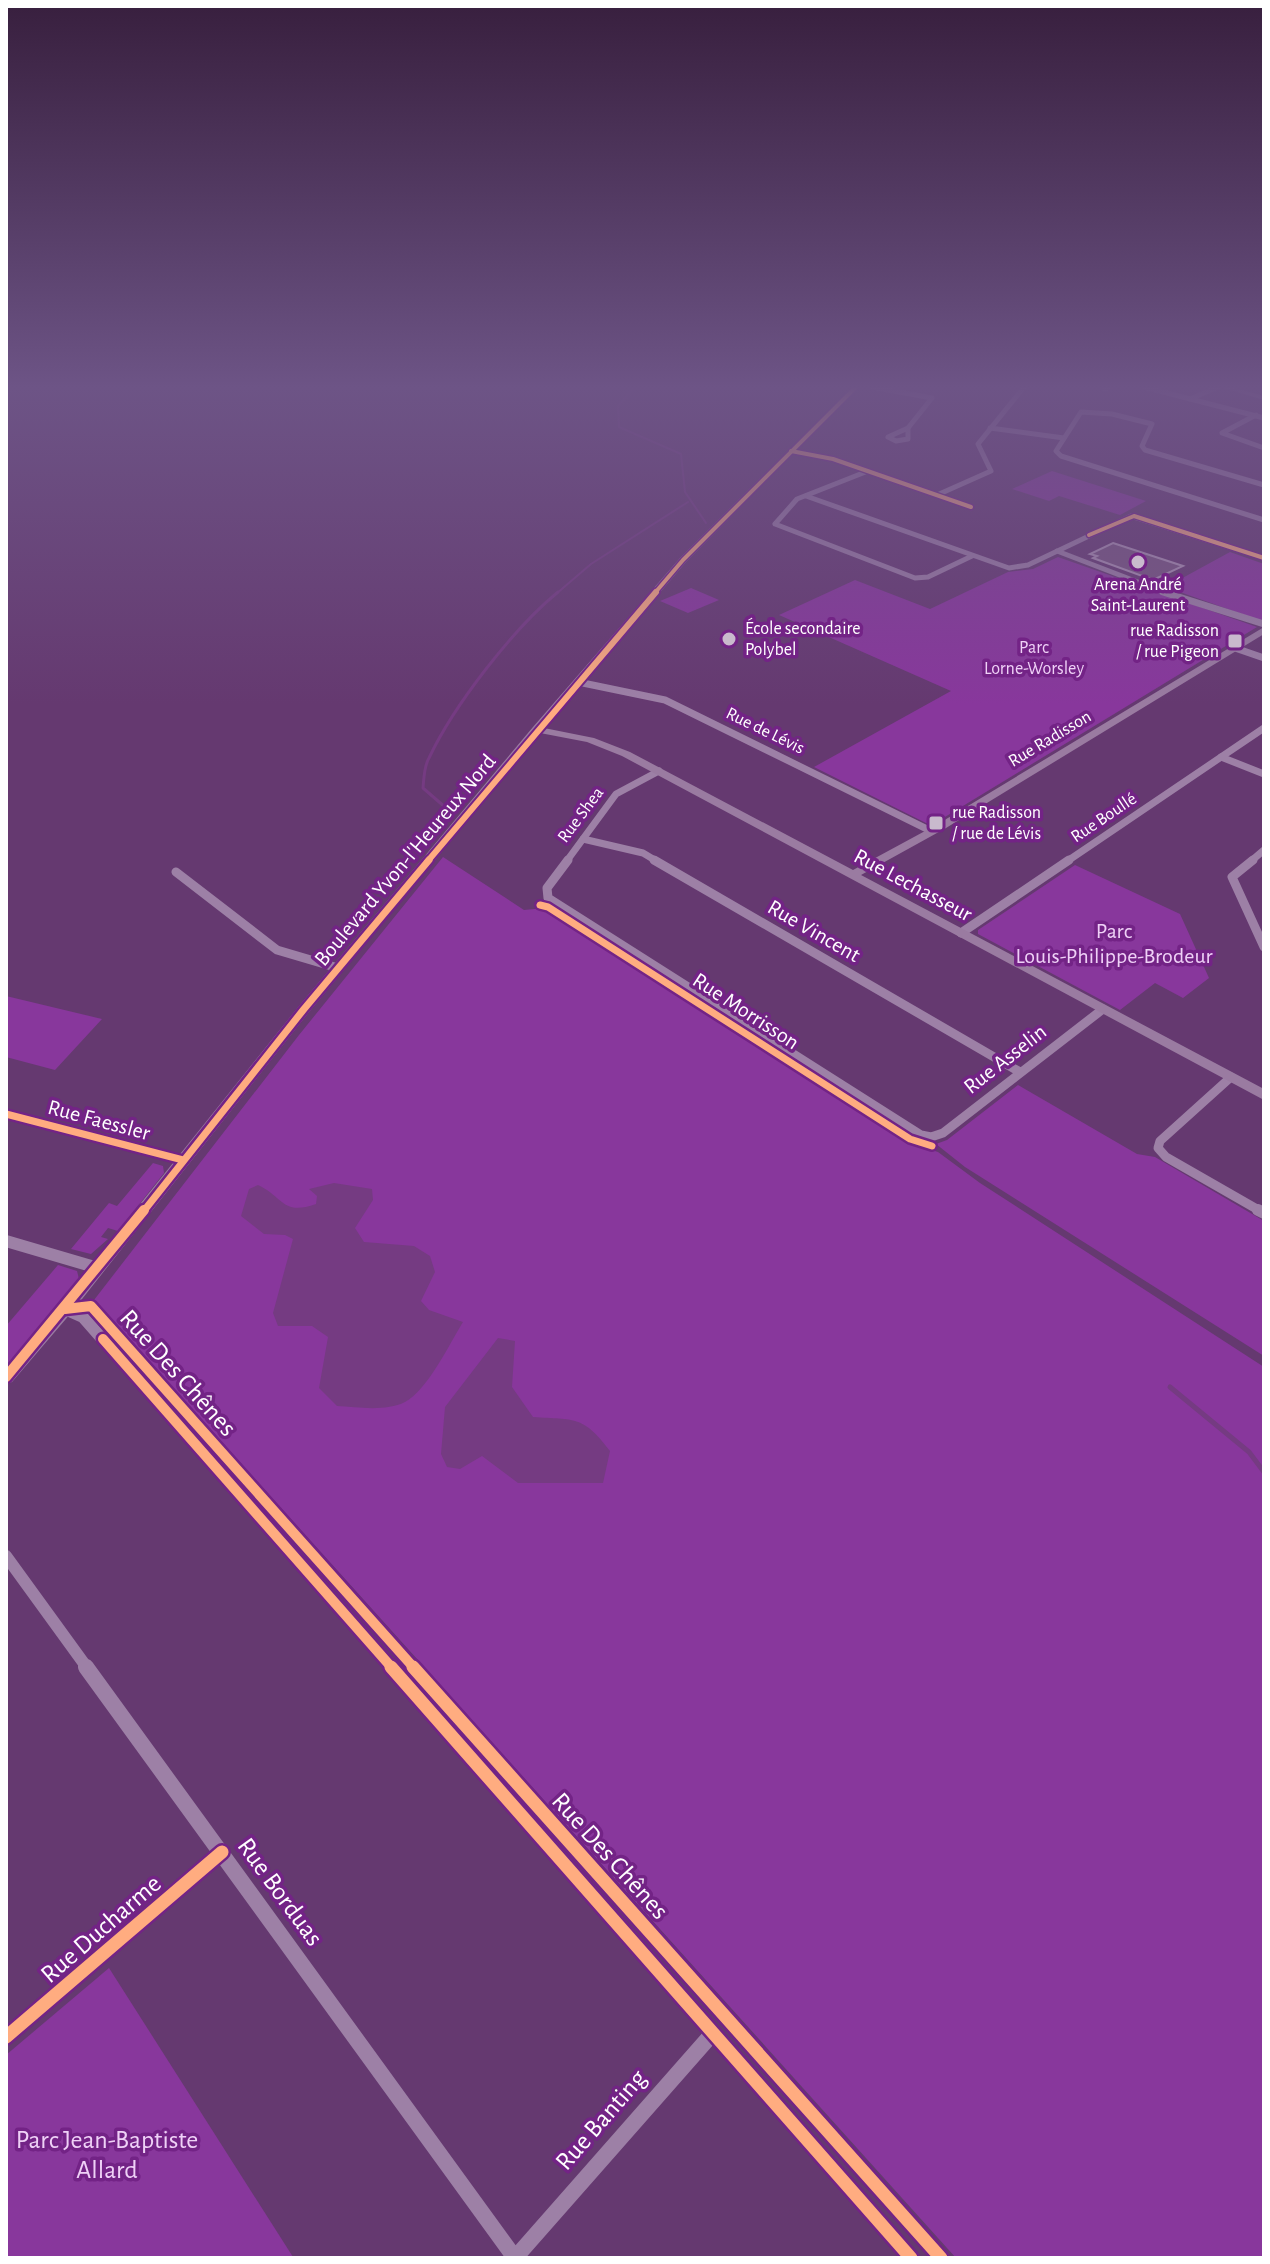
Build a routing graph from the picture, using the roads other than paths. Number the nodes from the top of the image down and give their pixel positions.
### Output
1 (750, 493) edge
2 (814, 493) edge
3 (930, 493) edge
4 (942, 493) edge
5 (1177, 493) edge
6 (937, 495) junction
7 (806, 496) junction
8 (971, 507) dead end
9 (1264, 520) edge
10 (1057, 551) junction
11 (972, 556) junction
12 (1264, 558) edge
13 (1264, 624) edge
14 (1264, 630) edge
15 (1235, 648) junction
16 (1264, 658) edge
17 (578, 682) junction
18 (1264, 728) edge
19 (537, 729) junction
20 (1221, 757) junction
21 (659, 771) junction
22 (1264, 774) edge
23 (931, 831) junction
24 (583, 839) junction
25 (1264, 850) edge
26 (176, 872) dead end
27 (853, 875) junction
28 (546, 896) joint
29 (961, 933) junction
30 (1264, 947) edge
31 (338, 968) junction
32 (1103, 1009) junction
33 (1020, 1072) junction
34 (1231, 1077) junction
35 (1264, 1095) edge
36 (6, 1114) edge
37 (931, 1137) joint
38 (183, 1160) junction
39 (1264, 1213) edge
40 (6, 1241) edge
41 (98, 1268) junction
42 (65, 1309) junction
43 (6, 1377) edge
44 (6, 1556) edge
45 (222, 1852) junction
46 (713, 2033) junction
47 (6, 2037) edge
48 (515, 2258) edge
49 (911, 2258) edge

1 - 17 street, Boulevard Yvon-l'Heureux Nord
2 - 7 street
3 - 6 street
4 - 6 street
5 - 9 street
6 - 8 street
7 - 11 street
7 - 11 street
10 - 11 street
10 - 12 street
10 - 13 street
14 - 15 street, Rue Radisson
15 - 16 street
15 - 23 street, Rue Radisson
17 - 19 street, Boulevard Yvon-l'Heureux Nord
17 - 23 street, Rue de Lévis
18 - 20 street, Rue Boullé
19 - 21 street, Rue Lechasseur
19 - 31 street, Boulevard Yvon-l'Heureux Nord
20 - 22 street
20 - 29 street, Rue Boullé
21 - 24 street, Rue Shea
21 - 27 street, Rue Lechasseur
23 - 27 street, Rue Radisson
24 - 28 street, Rue Shea
24 - 33 street, Rue Vincent
25 - 30 street
26 - 31 street
27 - 29 street, Rue Lechasseur
28 - 37 street, Rue Morrisson
29 - 32 street, Rue Lechasseur
31 - 38 street, Boulevard Yvon-l'Heureux Nord
32 - 33 street, Rue Asselin
32 - 34 street, Rue Lechasseur
33 - 37 street, Rue Asselin
34 - 35 street, Rue Lechasseur
34 - 39 street
36 - 38 street, Rue Faessler
38 - 41 street, Boulevard Yvon-l'Heureux Nord
40 - 41 street
41 - 42 street, Boulevard Yvon-l'Heureux Nord
42 - 43 street, Boulevard Yvon-l'Heureux Nord
42 - 46 street, Rue Des Chênes
44 - 45 street, Rue Borduas
45 - 47 street, Rue Ducharme
45 - 48 street, Rue Borduas
46 - 48 street, Rue Banting
46 - 49 street, Rue Des Chênes

